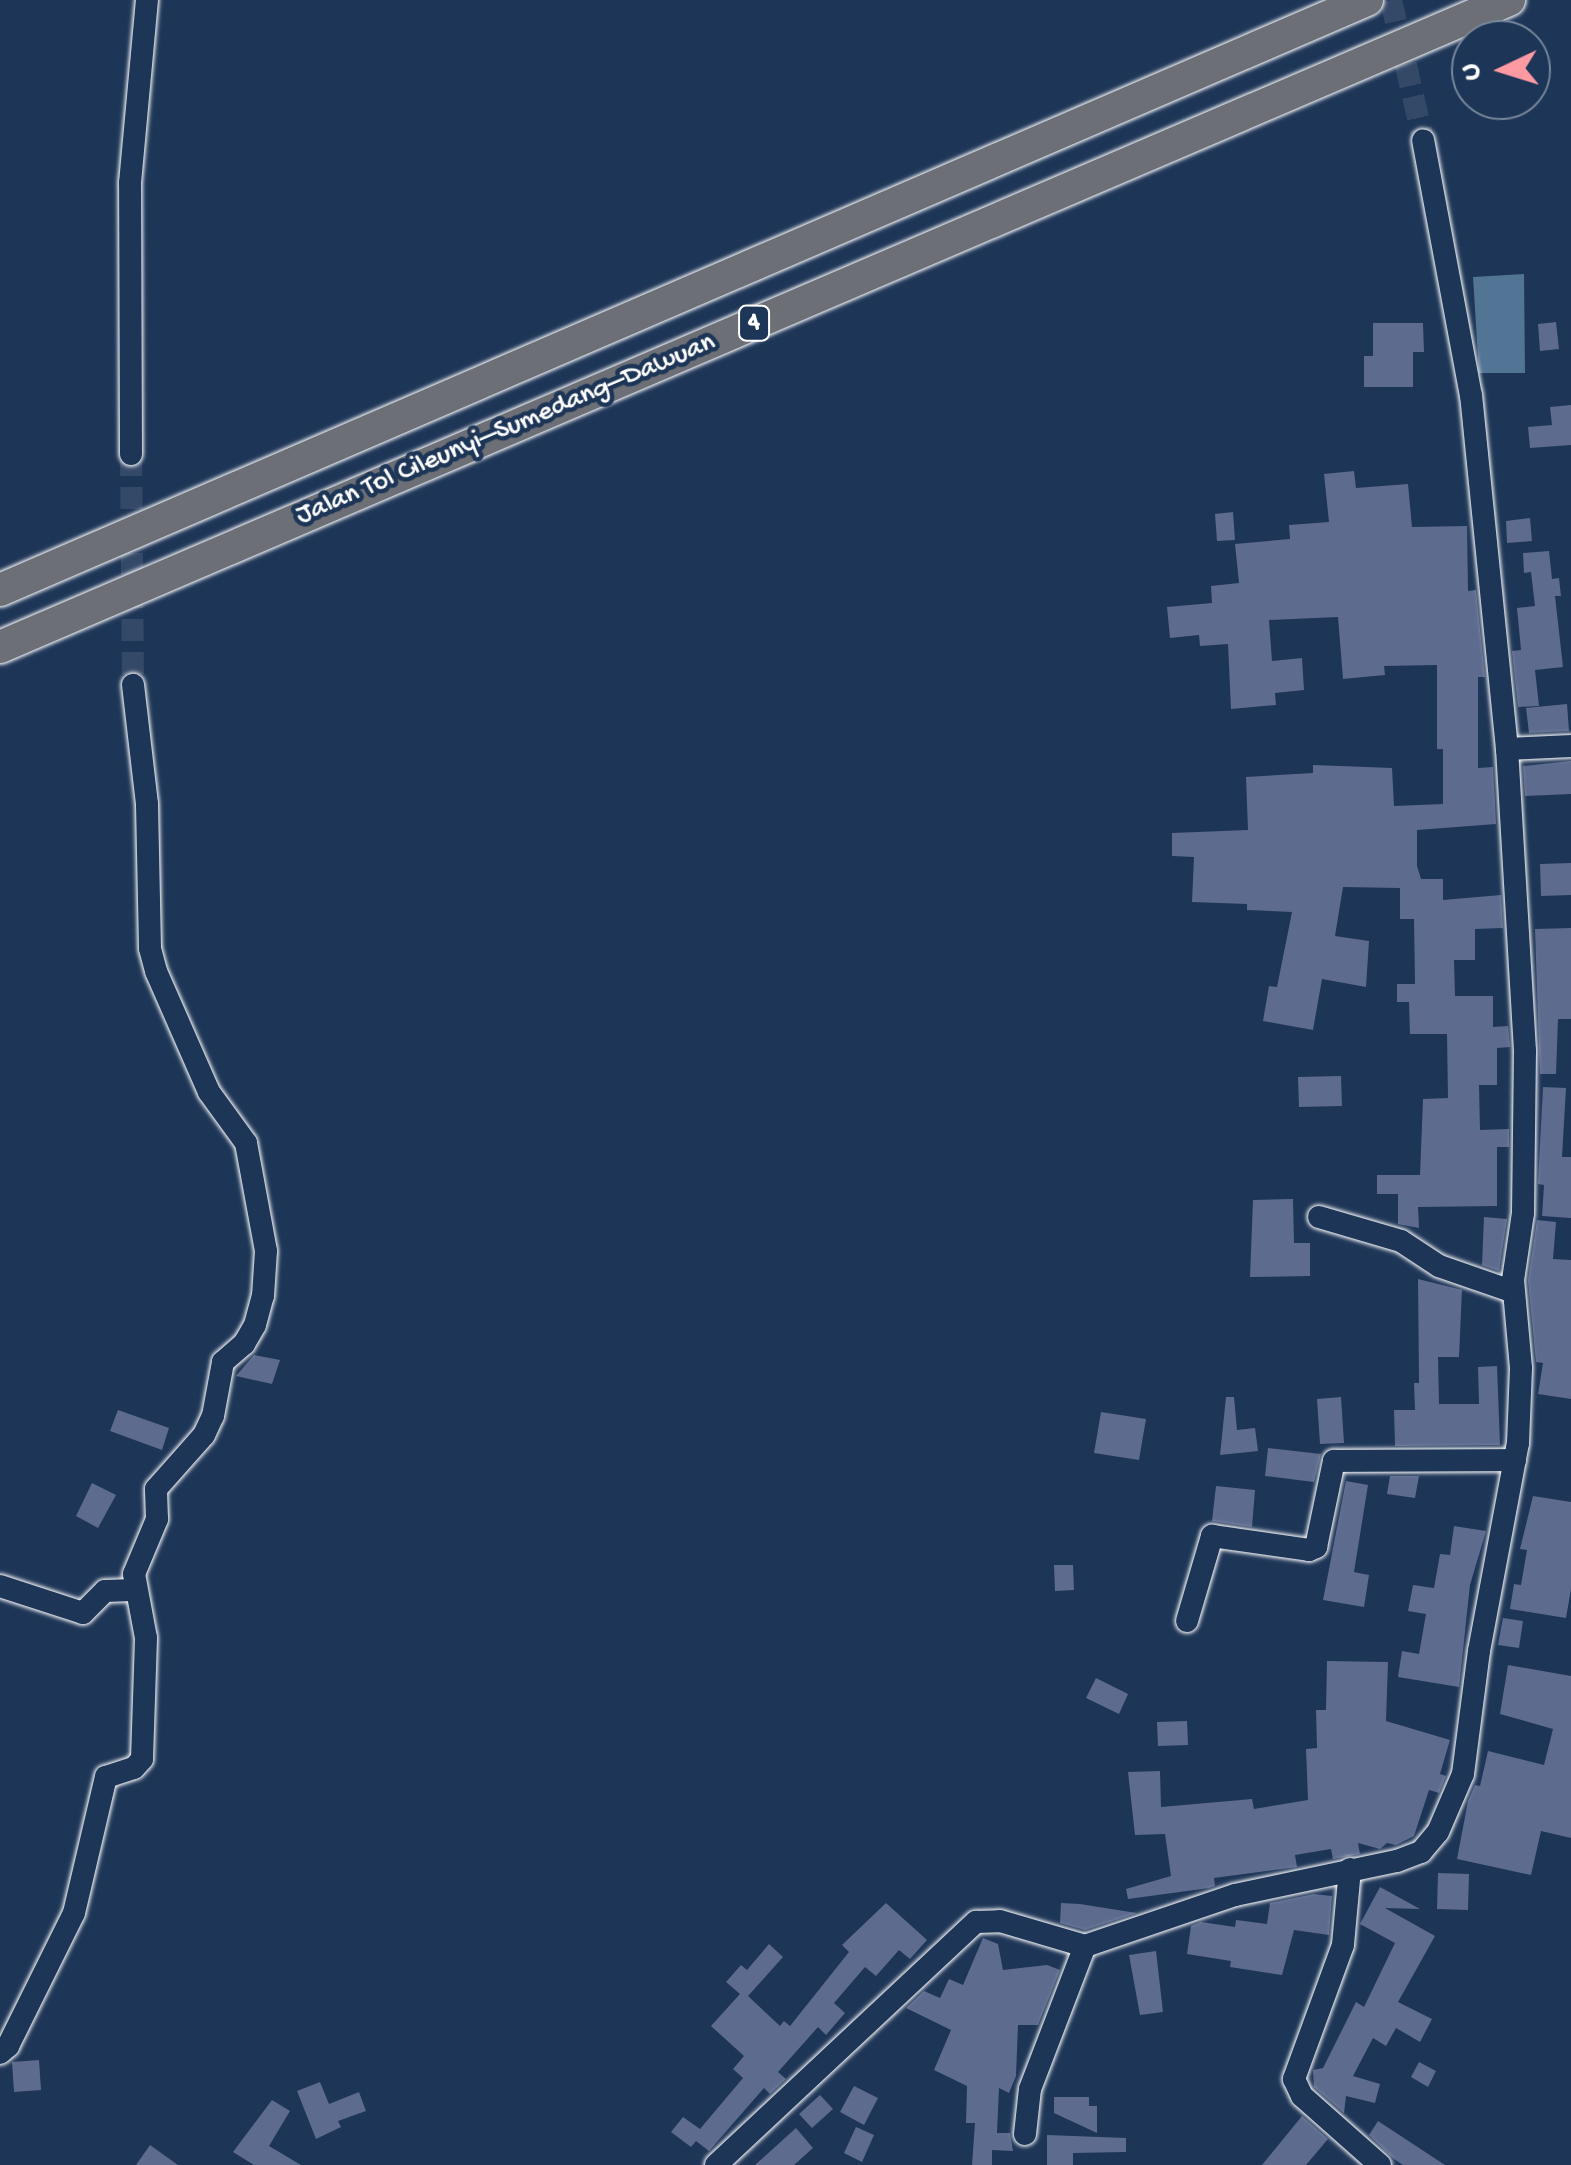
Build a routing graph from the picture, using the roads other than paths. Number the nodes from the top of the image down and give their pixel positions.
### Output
1 (146, 0) edge
2 (1367, 0) edge
3 (1509, 0) edge
4 (1423, 140) tunnel mouth
5 (131, 454) tunnel mouth
6 (0, 590) edge
7 (0, 647) edge
8 (133, 685) tunnel mouth
9 (1571, 746) edge
10 (1508, 749) junction
11 (1319, 1218) dead end
12 (1514, 1292) junction
13 (1515, 1460) junction
14 (0, 1586) edge
15 (134, 1590) junction
16 (1187, 1620) dead end
17 (1350, 1869) junction
18 (1085, 1946) junction
19 (0, 2054) edge
20 (1025, 2134) dead end
21 (716, 2165) edge
22 (1380, 2165) edge

1 - 5 street
2 - 6 highway, Jalan Tol Cileunyi–Sumedang–Dawuan / 4
3 - 7 highway, Jalan Tol Cileunyi–Sumedang–Dawuan / 4
4 - 10 street
8 - 15 street
9 - 10 street
10 - 12 street
11 - 12 street
12 - 13 street
13 - 16 street
13 - 17 street
14 - 15 street
15 - 19 street
17 - 18 street
17 - 22 street
18 - 20 street
18 - 21 street

